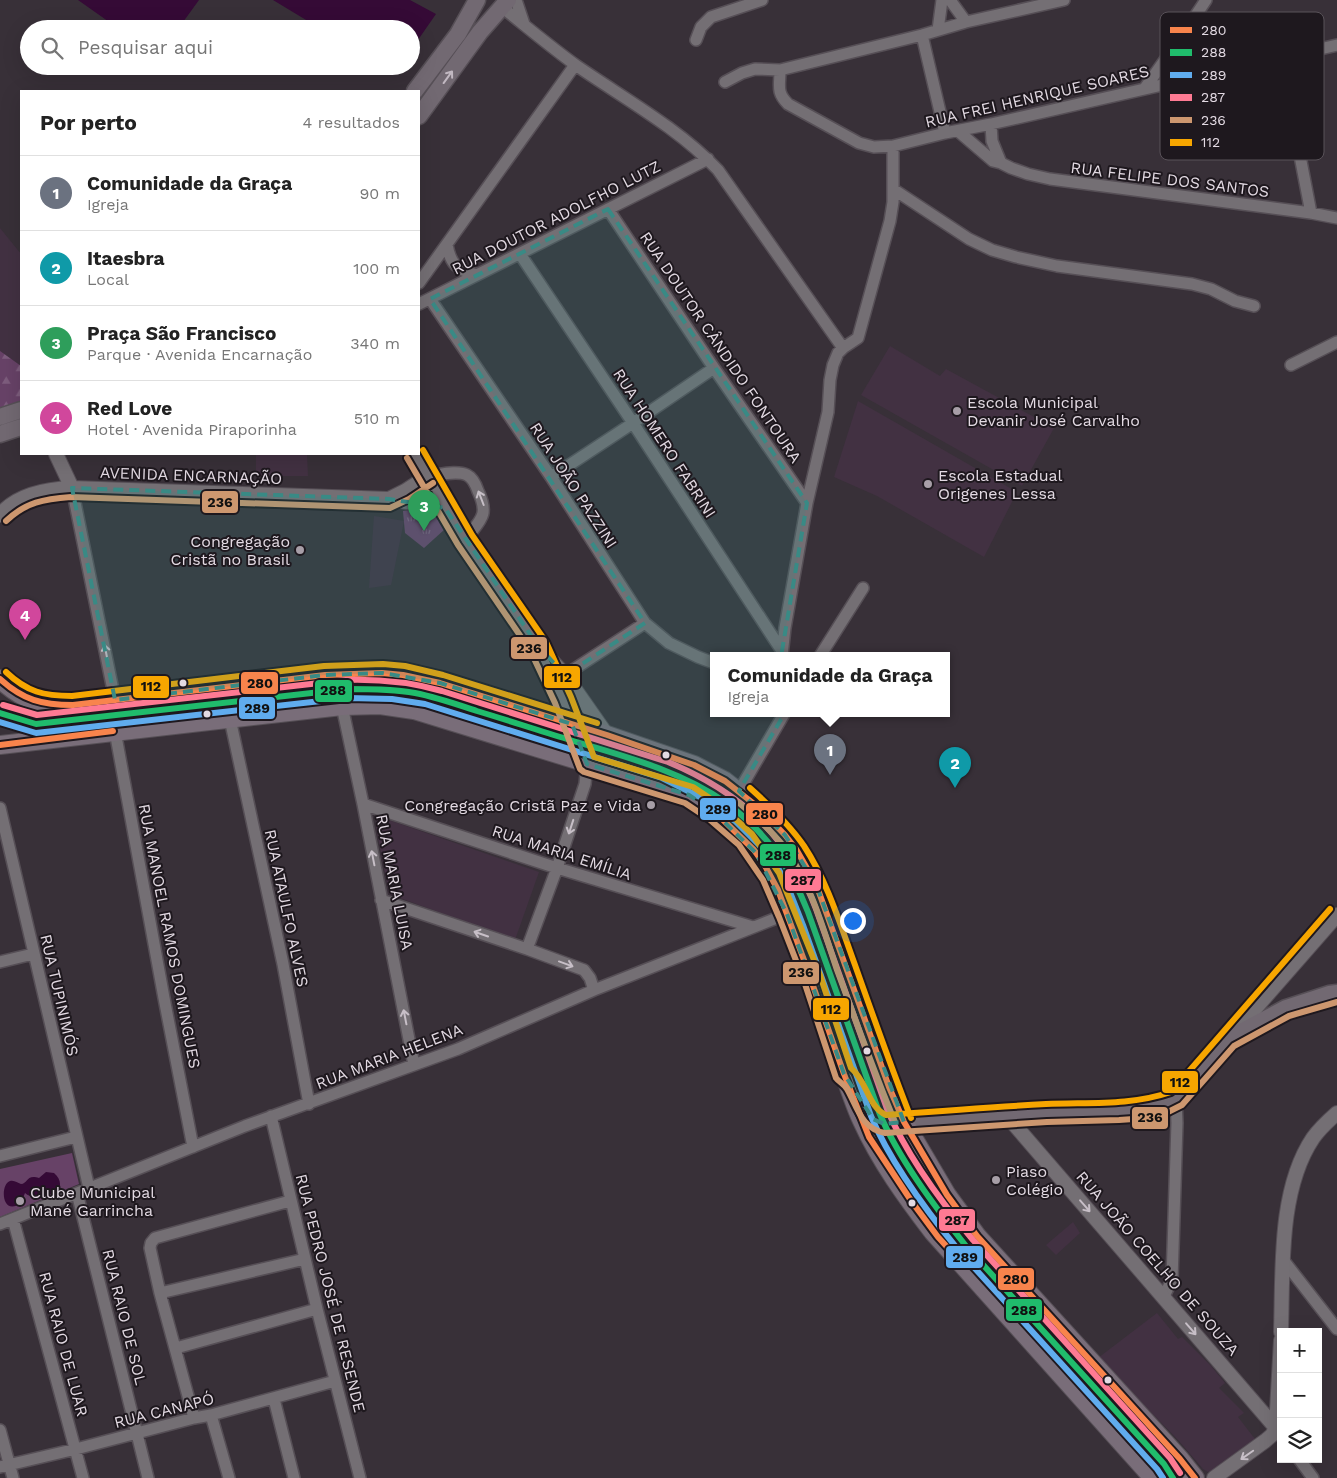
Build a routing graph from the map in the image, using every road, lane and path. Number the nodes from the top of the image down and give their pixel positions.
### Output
1 (476, 0) edge
2 (762, 0) edge
3 (942, 0) edge
4 (950, 0) edge
5 (1064, 0) edge
6 (1206, 0) edge
7 (505, 2) edge
8 (1198, 12) edge
9 (966, 22) junction
10 (938, 30) junction
11 (922, 35) junction
12 (696, 40) dead end
13 (1337, 45) edge
14 (1324, 48) edge
15 (575, 65) junction
16 (1160, 66) edge
17 (780, 70) junction
18 (725, 82) dead end
19 (1160, 85) edge
20 (1144, 88) junction
21 (416, 90) edge
22 (420, 115) edge
23 (991, 124) junction
24 (958, 130) junction
25 (945, 132) junction
26 (893, 146) junction
27 (708, 159) junction
28 (1301, 160) edge
29 (1001, 163) junction
30 (893, 188) junction
31 (608, 209) junction
32 (1311, 213) junction
33 (1337, 218) edge
34 (447, 244) junction
35 (520, 254) junction
36 (477, 275) junction
37 (420, 282) edge
38 (430, 299) junction
39 (420, 304) edge
40 (1254, 306) dead end
41 (1337, 342) edge
42 (843, 348) junction
43 (1291, 365) dead end
44 (714, 368) junction
45 (20, 410) edge
46 (0, 417) edge
47 (633, 423) junction
48 (20, 427) edge
49 (0, 434) edge
50 (56, 455) edge
51 (416, 455) edge
52 (428, 476) junction
53 (551, 477) junction
54 (72, 488) junction
55 (389, 499) junction
56 (808, 503) junction
57 (445, 508) junction
58 (0, 515) edge
59 (466, 540) junction
60 (864, 588) dead end
61 (645, 623) junction
62 (538, 646) junction
63 (781, 652) edge
64 (782, 652) edge
65 (823, 652) edge
66 (710, 662) edge
67 (565, 675) junction
68 (311, 677) junction
69 (0, 679) edge
70 (115, 700) junction
71 (342, 706) junction
72 (782, 717) edge
73 (230, 719) junction
74 (572, 724) junction
75 (115, 731) junction
76 (607, 735) junction
77 (0, 745) edge
78 (587, 764) junction
79 (739, 791) junction
80 (363, 804) junction
81 (0, 808) edge
82 (558, 868) junction
83 (381, 900) junction
84 (788, 914) junction
85 (1337, 915) edge
86 (753, 927) junction
87 (527, 949) junction
88 (34, 954) junction
89 (0, 962) edge
90 (594, 990) junction
91 (1337, 993) edge
92 (1228, 1039) junction
93 (414, 1065) junction
94 (844, 1074) junction
95 (1176, 1099) junction
96 (309, 1104) junction
97 (271, 1116) junction
98 (1007, 1116) junction
99 (1334, 1118) edge
100 (904, 1122) junction
101 (76, 1137) junction
102 (194, 1146) junction
103 (0, 1156) edge
104 (89, 1188) junction
105 (78, 1192) junction
106 (290, 1201) junction
107 (13, 1219) junction
108 (0, 1224) edge
109 (305, 1259) junction
110 (1284, 1261) junction
111 (160, 1293) junction
112 (1164, 1296) junction
113 (317, 1309) junction
114 (1281, 1328) edge
115 (1337, 1329) edge
116 (176, 1348) junction
117 (1280, 1373) edge
118 (335, 1381) junction
119 (274, 1399) junction
120 (211, 1415) junction
121 (194, 1418) junction
122 (1279, 1418) edge
123 (1277, 1429) edge
124 (0, 1430) edge
125 (137, 1432) junction
126 (1277, 1432) edge
127 (76, 1449) junction
128 (1302, 1463) edge
129 (5, 1465) edge
130 (13, 1478) edge
131 (83, 1478) edge
132 (148, 1478) edge
133 (228, 1478) edge
134 (294, 1478) edge
135 (360, 1478) edge
136 (1153, 1478) edge
137 (1195, 1478) edge
138 (1214, 1478) edge
139 (1313, 1478) edge

1 - 21 main road
2 - 12 street
3 - 10 street
4 - 9 street
5 - 9 street
6 - 8 street
7 - 15 street
22 -> 7 main road
9 - 10 street
10 - 11 street
11 - 17 street
11 - 25 street
13 - 14 street, RUA FREI HENRIQUE SOARES
15 - 27 street
15 - 34 street
16 - 20 street
17 - 18 street
17 - 26 street, RUA FREI HENRIQUE SOARES
19 - 20 street, RUA FREI HENRIQUE SOARES
20 - 23 street, RUA FREI HENRIQUE SOARES
23 - 24 street, RUA FREI HENRIQUE SOARES
23 - 29 street
24 - 25 street, RUA FREI HENRIQUE SOARES
24 - 29 street, RUA FELIPE DOS SANTOS
25 - 26 street, RUA FREI HENRIQUE SOARES
26 - 30 street
27 - 31 street, RUA DOUTOR ADOLFHO LUTZ
27 - 42 street
28 - 32 street
29 - 32 street, RUA FELIPE DOS SANTOS
30 - 40 street
30 - 42 street
31 - 35 street, RUA DOUTOR ADOLFHO LUTZ
31 - 44 street, RUA DOUTOR CÂNDIDO FONTOURA
32 - 33 street, RUA FELIPE DOS SANTOS
34 - 36 street
34 - 37 street
35 - 36 street, RUA DOUTOR ADOLFHO LUTZ
35 - 47 street, RUA HOMERO FABRINI
36 - 38 street, RUA DOUTOR ADOLFHO LUTZ
38 - 39 street, RUA DOUTOR ADOLFHO LUTZ
38 - 53 street, RUA JOÃO PAZZINI
41 - 43 street
42 - 56 street
44 - 47 street
44 - 56 street, RUA DOUTOR CÂNDIDO FONTOURA
45 - 46 main road
47 - 53 street
47 - 63 street, RUA HOMERO FABRINI
48 - 49 main road
50 - 54 street
51 - 52 street
52 - 55 street
52 - 57 street
59 -> 52 street
53 - 61 street, RUA JOÃO PAZZINI
54 - 55 street, AVENIDA ENCARNAÇÃO
54 - 58 street, AVENIDA ENCARNAÇÃO
70 -> 54 street
55 - 57 street, AVENIDA ENCARNAÇÃO
56 - 64 street
57 - 59 street
59 - 62 street
60 - 65 street
61 - 66 street, RUA JOÃO PAZZINI
61 - 67 street
62 - 67 street
62 - 74 street
67 - 76 street
68 - 70 main road
68 - 71 main road
68 - 74 main road
69 - 70 main road
71 - 73 main road
71 - 78 main road
71 - 80 street, RUA MARIA LUISA
72 - 79 street
73 - 75 main road
73 - 96 street, RUA ATAULFO ALVES
74 - 76 main road
74 - 78 street
75 - 77 main road
75 - 102 street, RUA MANOEL RAMOS DOMINGUES
76 - 79 main road
78 -> 82 street
78 - 84 main road
79 - 100 main road
80 - 82 street, RUA MARIA EMÍLIA
83 -> 80 street, RUA MARIA LUISA
81 - 88 street, RUA TUPINIMÓS
82 - 86 street, RUA MARIA EMÍLIA
82 - 87 street
87 -> 83 street
93 -> 83 street, RUA MARIA LUISA
84 - 86 street, RUA MARIA HELENA
84 - 94 main road
85 - 92 street
86 - 90 street, RUA MARIA HELENA
87 -> 90 street
88 - 89 street
88 - 101 street, RUA TUPINIMÓS
90 - 93 street, RUA MARIA HELENA
91 - 92 main road
92 - 95 main road
93 - 96 street, RUA MARIA HELENA
94 - 100 main road
94 - 136 main road
95 - 98 main road
95 - 112 street
96 - 97 street, RUA MARIA HELENA
97 - 102 street, RUA MARIA HELENA
97 - 106 street, RUA PEDRO JOSÉ DE RESENDE
98 - 100 main road
98 -> 112 street, RUA JOÃO COELHO DE SOUZA
99 - 110 street
100 - 137 main road
101 - 103 street
101 - 104 street, RUA TUPINIMÓS
102 - 104 street, RUA MARIA HELENA
104 - 105 street, RUA MARIA HELENA
105 - 107 street, RUA MARIA HELENA
105 - 125 street, RUA RAIO DE SOL
106 - 109 street, RUA PEDRO JOSÉ DE RESENDE
106 - 111 street
107 - 108 street, RUA MARIA HELENA
107 - 127 street, RUA RAIO DE LUAR
109 - 111 street
109 - 113 street, RUA PEDRO JOSÉ DE RESENDE
110 - 114 street
110 - 115 street
111 - 116 street
112 -> 123 street, RUA JOÃO COELHO DE SOUZA
113 - 116 street
113 - 118 street, RUA PEDRO JOSÉ DE RESENDE
116 - 121 street
117 - 122 street
118 - 119 street, RUA CANAPÓ
118 - 135 street, RUA PEDRO JOSÉ DE RESENDE
119 - 120 street, RUA CANAPÓ
119 - 134 street
120 - 121 street, RUA CANAPÓ
120 - 133 street
121 - 125 street, RUA CANAPÓ
124 - 129 street
125 - 127 street, RUA CANAPÓ
125 - 132 street, RUA RAIO DE SOL
126 -> 138 street
127 - 129 street, RUA CANAPÓ
127 - 131 street, RUA RAIO DE LUAR
128 - 139 street
129 - 130 street

